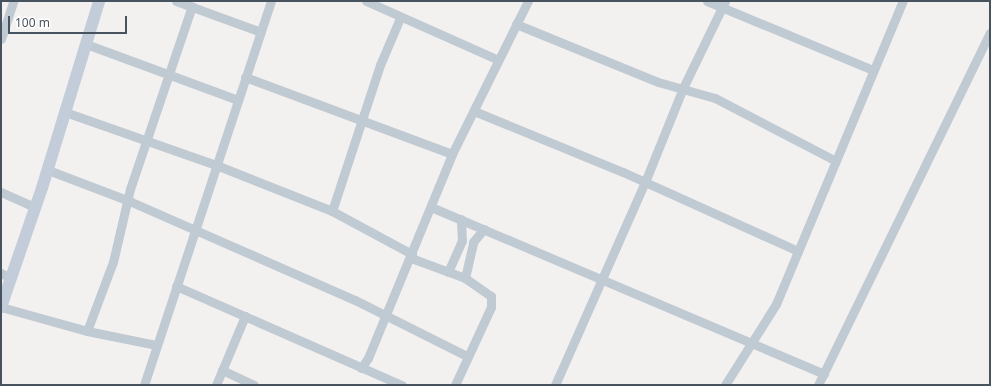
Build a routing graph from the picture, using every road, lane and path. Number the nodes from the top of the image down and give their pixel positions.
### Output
1 (13, 1) edge
2 (99, 1) edge
3 (176, 1) edge
4 (271, 1) edge
5 (366, 1) edge
6 (528, 1) edge
7 (707, 1) edge
8 (903, 1) edge
9 (724, 4) edge
10 (192, 6) junction
11 (400, 18) junction
12 (516, 24) junction
13 (261, 32) junction
14 (990, 33) edge
15 (1, 39) edge
16 (86, 44) junction
17 (496, 59) junction
18 (873, 70) junction
19 (170, 74) junction
20 (245, 77) junction
21 (683, 88) junction
22 (238, 100) junction
23 (474, 111) junction
24 (65, 112) junction
25 (360, 122) junction
26 (147, 143) junction
27 (452, 154) junction
28 (834, 160) junction
29 (216, 165) junction
30 (48, 170) junction
31 (646, 182) junction
32 (1, 192) edge
33 (127, 200) junction
34 (35, 207) junction
35 (431, 207) junction
36 (332, 211) junction
37 (461, 219) junction
38 (195, 229) junction
39 (484, 229) junction
40 (798, 251) junction
41 (412, 256) junction
42 (448, 272) junction
43 (6, 276) edge
44 (465, 278) junction
45 (602, 280) junction
46 (176, 286) junction
47 (1, 307) edge
48 (245, 316) junction
49 (385, 316) junction
50 (87, 331) junction
51 (156, 346) junction
52 (752, 346) junction
53 (467, 356) junction
54 (361, 368) junction
55 (222, 370) junction
56 (822, 381) edge
57 (558, 384) edge
58 (144, 385) edge
59 (216, 385) edge
60 (254, 385) edge
61 (402, 385) edge
62 (455, 385) edge
63 (725, 385) edge

1 - 15 street
2 - 16 main road
3 - 10 street
4 - 13 street
5 - 11 street
6 - 12 street
7 - 9 street
8 - 18 street
9 - 18 street
9 - 21 street
10 - 13 street
10 - 19 street
11 - 17 street
11 - 25 street
12 - 17 street
12 - 21 street
13 - 20 street
14 - 56 street
16 - 19 street
16 - 24 main road
17 - 23 street
18 - 28 street
19 - 22 street
19 - 26 street
20 - 22 street
20 - 25 street
21 - 28 street
21 - 31 street
22 - 29 street
23 - 27 street
23 - 31 street
24 - 26 street
24 - 30 main road
25 - 27 street
25 - 36 street
26 - 29 street
26 - 33 street
27 - 35 street
28 - 40 street
29 - 36 street
29 - 38 street
30 - 33 street
30 - 34 main road
31 - 40 street
31 - 45 street
32 - 34 street
33 - 38 street
33 - 50 street
34 - 43 main road
35 - 37 street
35 - 41 street
36 - 41 street
37 - 39 street
37 - 42 street
38 - 46 street
38 - 49 street
39 - 44 street
39 - 45 street
40 - 52 street
41 - 42 street
41 - 49 street
42 - 44 street
43 - 47 main road
44 - 53 street
45 - 52 street
45 - 57 street
46 - 48 street
46 - 51 street
47 - 50 street
48 - 54 street
48 - 55 street
49 - 53 street
49 - 54 street
50 - 51 street
51 - 58 street
52 - 56 street
52 - 63 street
53 - 62 street
54 - 61 street
55 - 59 street
55 - 60 street

